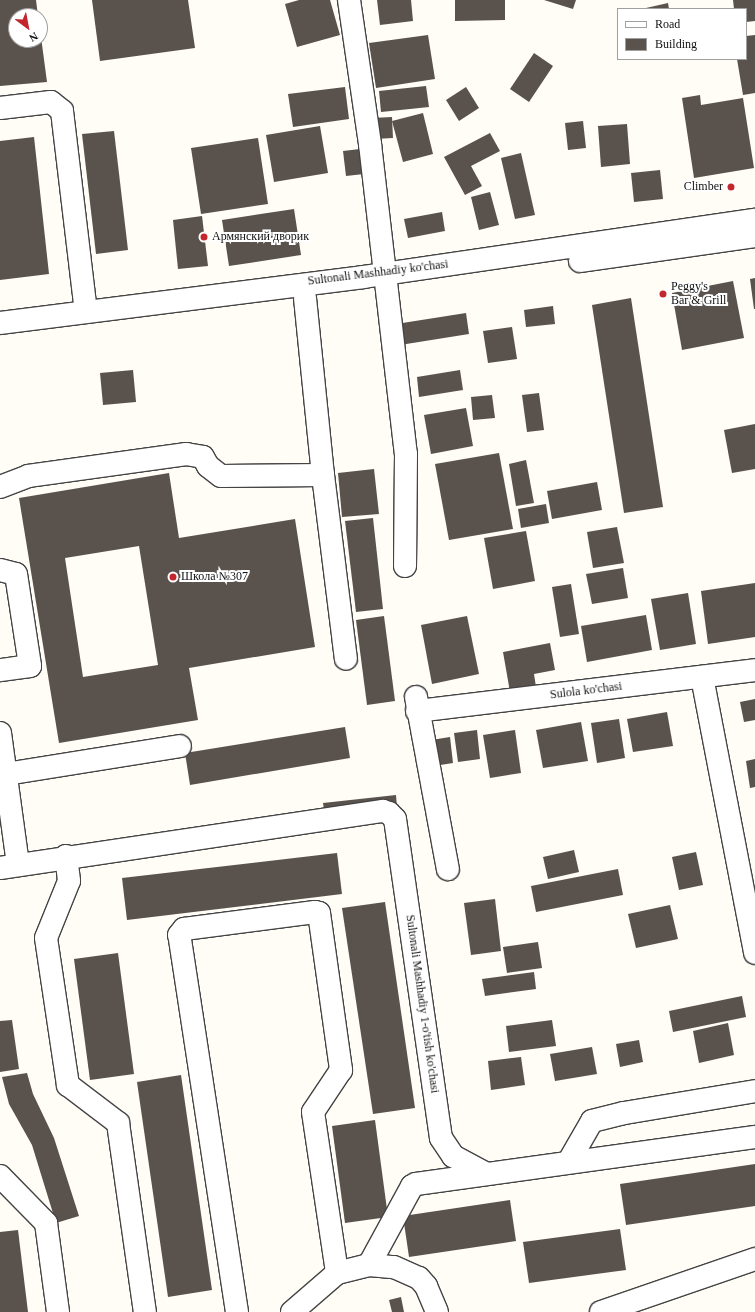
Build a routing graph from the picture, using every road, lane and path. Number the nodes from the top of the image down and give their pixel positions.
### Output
1 (349, 0) edge
2 (0, 108) edge
3 (755, 220) edge
4 (755, 236) edge
5 (385, 281) junction
6 (305, 298) junction
7 (86, 312) junction
8 (0, 323) edge
9 (0, 335) edge
10 (323, 475) junction
11 (0, 488) edge
12 (405, 566) dead end
13 (0, 570) edge
14 (346, 659) dead end
15 (0, 670) edge
16 (755, 670) edge
17 (702, 677) junction
18 (0, 733) edge
19 (180, 746) dead end
20 (6, 774) junction
21 (66, 856) junction
22 (9, 866) edge
23 (448, 869) dead end
24 (755, 953) edge
25 (755, 1092) edge
26 (755, 1137) edge
27 (569, 1161) junction
28 (487, 1174) junction
29 (0, 1176) edge
30 (755, 1259) edge
31 (369, 1265) junction
32 (337, 1273) junction
33 (58, 1312) edge
34 (145, 1312) edge
35 (237, 1312) edge
36 (292, 1312) edge
37 (436, 1312) edge
38 (601, 1312) edge

1 - 5 street
2 - 7 street
3 - 5 street, Sultonali Mashhadiy ko'chasi
4 - 5 street, Sultonali Mashhadiy ko'chasi
5 - 6 street, Sultonali Mashhadiy ko'chasi
5 - 7 street, Sultonali Mashhadiy ko'chasi
5 - 12 street
6 - 9 street, Sultonali Mashhadiy ko'chasi
6 - 10 street
7 - 8 street, Sultonali Mashhadiy ko'chasi
10 - 11 street
10 - 14 street
13 - 15 street
16 - 17 street, Sulola ko'chasi
17 - 23 street, Sulola ko'chasi
17 - 24 street
18 - 20 street
19 - 20 street
20 - 22 street
21 - 22 street
21 - 28 street, Sultonali Mashhadiy 1-o'tish ko'chasi
21 - 34 street
25 - 27 street
26 - 27 street
27 - 28 street
28 - 31 street
29 - 33 street
30 - 38 street
31 - 32 street
31 - 37 street
32 - 35 street
32 - 36 street

